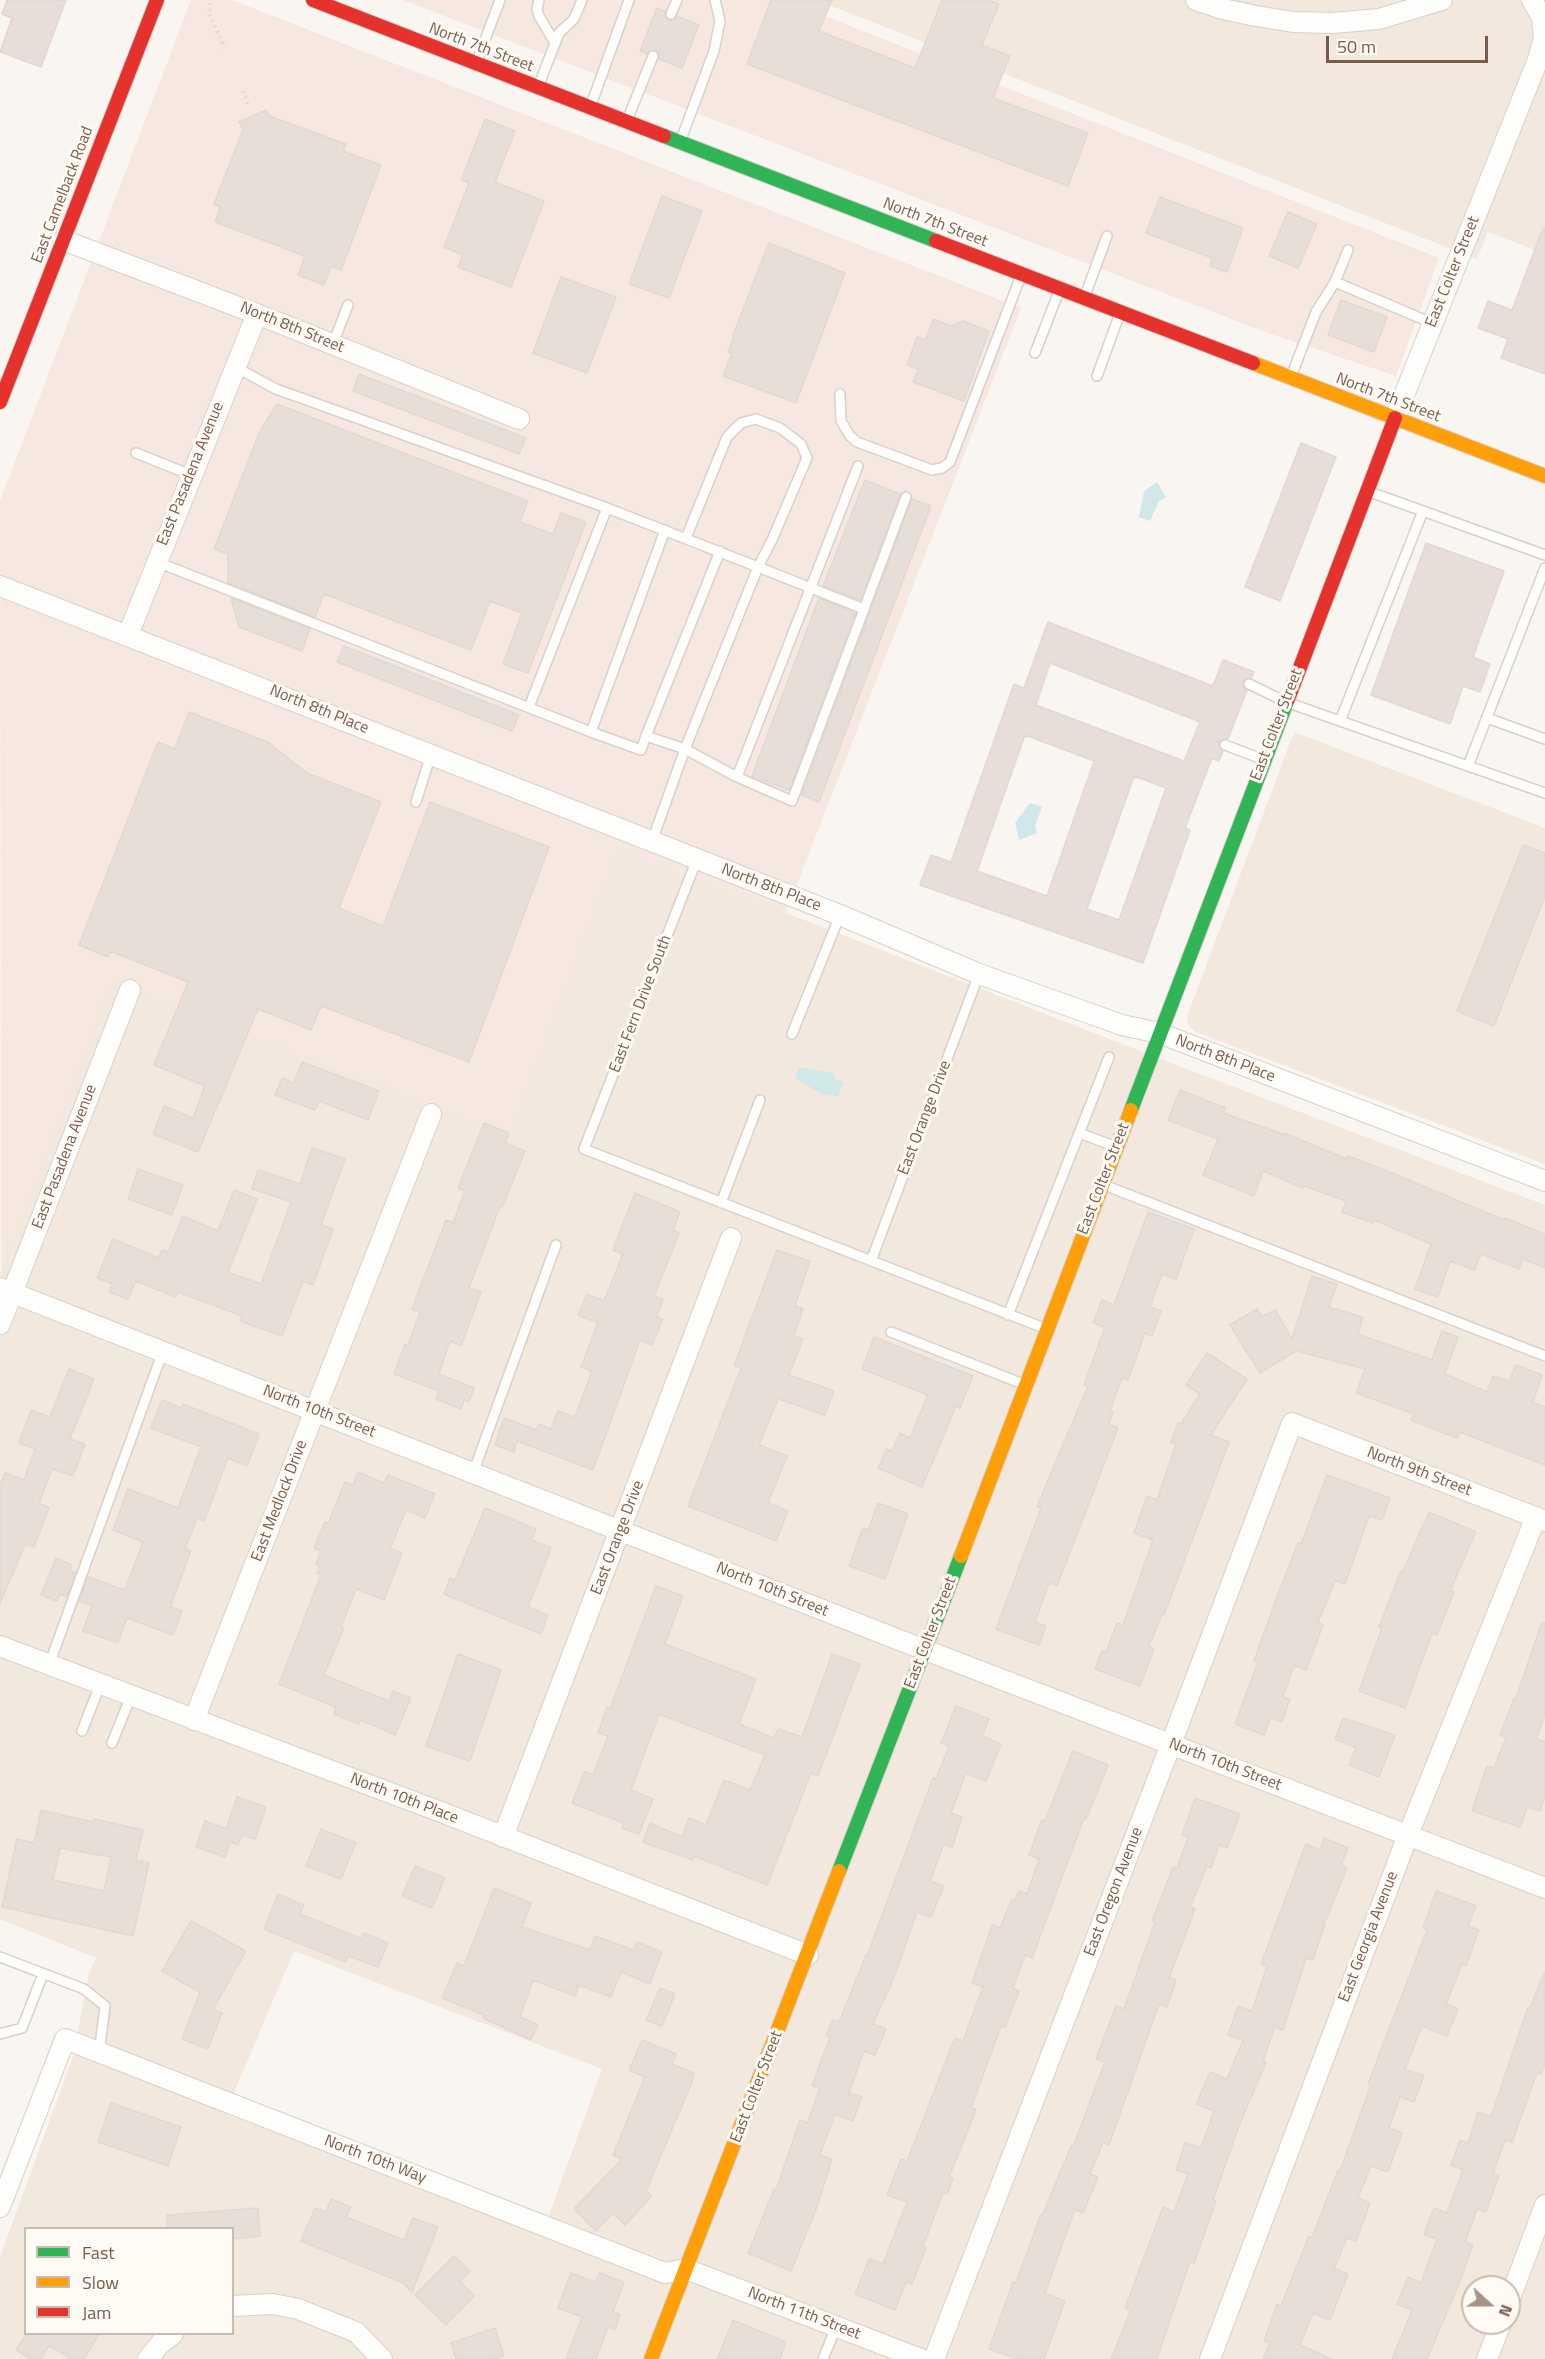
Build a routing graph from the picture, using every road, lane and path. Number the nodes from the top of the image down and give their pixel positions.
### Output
1 (157, 0) edge
2 (313, 0) edge
3 (500, 0) edge
4 (539, 0) edge
5 (582, 0) edge
6 (629, 0) edge
7 (677, 0) edge
8 (715, 0) edge
9 (1196, 0) edge
10 (1442, 0) edge
11 (1532, 0) edge
12 (210, 3) dead end
13 (671, 14) dead end
14 (555, 43) junction
15 (225, 48) dead end
16 (653, 56) dead end
17 (476, 63) junction
18 (538, 87) junction
19 (243, 91) dead end
20 (590, 107) junction
21 (249, 108) dead end
22 (627, 121) junction
23 (680, 142) junction
24 (1107, 236) dead end
25 (63, 240) junction
26 (1348, 250) dead end
27 (1021, 274) junction
28 (1335, 282) junction
29 (1060, 289) junction
30 (1084, 298) junction
31 (348, 305) dead end
32 (1120, 312) junction
33 (257, 314) junction
34 (1432, 323) junction
35 (333, 344) junction
36 (1035, 353) dead end
37 (235, 367) junction
38 (1097, 375) dead end
39 (1290, 378) junction
40 (840, 394) dead end
41 (0, 402) edge
42 (1395, 418) junction
43 (519, 419) dead end
44 (136, 453) dead end
45 (858, 466) dead end
46 (191, 475) junction
47 (1545, 476) edge
48 (1367, 491) junction
49 (906, 497) dead end
50 (607, 508) junction
51 (1423, 511) junction
52 (665, 530) junction
53 (686, 538) junction
54 (720, 551) junction
55 (1545, 555) edge
56 (156, 562) junction
57 (758, 567) junction
58 (1545, 568) edge
59 (0, 586) edge
60 (811, 588) junction
61 (864, 609) junction
62 (128, 635) junction
63 (1249, 684) dead end
64 (1286, 702) junction
65 (529, 707) junction
66 (1487, 718) junction
67 (1340, 721) junction
68 (591, 732) junction
69 (646, 736) junction
70 (1545, 739) edge
71 (1225, 745) dead end
72 (685, 749) junction
73 (431, 754) junction
74 (1264, 760) junction
75 (1468, 766) junction
76 (737, 777) junction
77 (1545, 793) edge
78 (416, 802) dead end
79 (652, 841) junction
80 (698, 860) junction
81 (840, 915) junction
82 (979, 974) junction
83 (130, 990) dead end
84 (1159, 1033) junction
85 (792, 1034) dead end
86 (1109, 1057) dead end
87 (760, 1100) dead end
88 (431, 1114) dead end
89 (1079, 1133) junction
90 (1116, 1147) junction
91 (1545, 1181) edge
92 (1102, 1184) junction
93 (721, 1203) junction
94 (731, 1238) dead end
95 (556, 1245) dead end
96 (870, 1261) junction
97 (6, 1291) edge
98 (1008, 1315) junction
99 (0, 1324) edge
100 (1047, 1329) junction
101 (891, 1332) dead end
102 (163, 1352) junction
103 (1545, 1356) edge
104 (1025, 1385) junction
105 (315, 1410) junction
106 (1292, 1423) joint
107 (473, 1473) junction
108 (1541, 1519) edge
109 (621, 1530) junction
110 (0, 1646) edge
111 (925, 1650) junction
112 (49, 1665) junction
113 (100, 1685) junction
114 (131, 1696) junction
115 (194, 1720) junction
116 (82, 1731) dead end
117 (112, 1743) dead end
118 (1171, 1744) junction
119 (1407, 1835) junction
120 (504, 1837) junction
121 (1545, 1888) edge
122 (807, 1955) junction
123 (0, 1957) edge
124 (44, 1974) junction
125 (0, 2034) edge
126 (99, 2053) junction
127 (1545, 2205) edge
128 (0, 2207) edge
129 (686, 2269) junction
130 (1519, 2275) edge
131 (234, 2306) edge
132 (836, 2326) junction
133 (172, 2335) edge
134 (1496, 2335) edge
135 (148, 2359) edge
136 (382, 2359) edge
137 (651, 2359) edge
138 (824, 2359) edge
139 (921, 2359) edge
140 (934, 2359) edge
141 (1210, 2359) edge
142 (1487, 2359) edge

1 - 25 street, East Camelback Road
2 - 17 street, North 7th Street
3 - 17 lane
4 - 14 lane
5 - 14 lane
6 - 20 lane
7 - 13 lane
8 - 23 lane
9 - 10 street
11 - 34 street, East Colter Street
12 - 15 path
14 - 18 lane
16 - 22 lane
17 - 18 street, North 7th Street
18 - 20 street, North 7th Street
19 - 21 path
20 - 22 street, North 7th Street
22 - 23 street, North 7th Street
23 - 27 street, North 7th Street
24 - 30 lane
25 - 33 street, North 8th Street
25 - 41 street, East Camelback Road
26 - 28 lane
27 - 29 street, North 7th Street
27 - 40 lane
28 - 34 lane
28 - 39 lane
29 - 30 street, North 7th Street
29 - 36 lane
30 - 32 street, North 7th Street
31 - 35 lane
32 - 38 lane
32 - 39 street, North 7th Street
33 - 35 street, North 8th Street
33 - 37 street, East Pasadena Avenue
34 - 42 street, East Colter Street
35 - 43 street, North 8th Street
37 - 46 street, East Pasadena Avenue
37 - 50 lane
39 - 42 street, North 7th Street
42 - 47 street, North 7th Street
42 - 48 street, East Colter Street
44 - 46 lane
45 - 60 lane
46 - 56 street, East Pasadena Avenue
48 - 51 lane
48 - 64 street, East Colter Street
49 - 61 lane
50 - 52 lane
50 - 65 lane
51 - 55 lane
51 - 67 lane
52 - 53 lane
52 - 68 lane
53 - 54 lane
53 - 57 lane
54 - 57 lane
54 - 69 lane
56 - 62 street, East Pasadena Avenue
56 - 65 lane
57 - 60 lane
57 - 72 lane
58 - 66 lane
59 - 62 street, North 8th Place
60 - 61 lane
60 - 76 lane
61 - 76 lane
62 - 73 street, North 8th Place
63 - 64 lane
64 - 67 lane
64 - 74 street, East Colter Street
65 - 68 lane
66 - 70 lane
66 - 75 lane
67 - 75 lane
68 - 69 lane
69 - 72 lane
71 - 74 lane
72 - 76 lane
72 - 79 lane
73 - 78 lane
73 - 79 street, North 8th Place
74 - 84 street, East Colter Street
75 - 77 lane
79 - 80 street, North 8th Place
80 - 81 street, North 8th Place
80 - 93 lane, East Fern Drive South
81 - 82 street, North 8th Place
81 - 85 lane
82 - 84 street, North 8th Place
82 - 96 lane, East Orange Drive
83 - 97 street, East Pasadena Avenue
84 - 90 street, East Colter Street
84 - 91 street, North 8th Place
86 - 89 lane
87 - 93 lane
88 - 105 street, East Medlock Drive
89 - 90 lane
89 - 98 lane
90 - 92 street, East Colter Street
92 - 100 street, East Colter Street
92 - 103 lane
93 - 96 lane
94 - 109 street, East Orange Drive
95 - 107 lane
96 - 98 lane
97 - 99 street, East Pasadena Avenue
97 - 102 street, North 10th Street
98 - 100 lane
100 - 104 street, East Colter Street
101 - 104 lane
102 - 105 street, North 10th Street
102 - 112 lane
104 - 111 street, East Colter Street
105 - 107 street, North 10th Street
105 - 115 street, East Medlock Drive
106 - 108 street, North 9th Street
106 - 118 street, East Oregon Avenue
107 - 109 street, North 10th Street
108 - 119 street, East Georgia Avenue
109 - 111 street, North 10th Street
109 - 120 street, East Orange Drive
110 - 112 street, North 10th Place
111 - 118 street, North 10th Street
111 - 122 street, East Colter Street
112 - 113 street, North 10th Place
113 - 114 street, North 10th Place
113 - 116 lane
114 - 115 street, North 10th Place
114 - 117 lane
115 - 120 street, North 10th Place
118 - 119 street, North 10th Street
118 - 140 street, East Oregon Avenue
119 - 121 street, North 10th Street
119 - 141 street, East Georgia Avenue
120 - 122 street, North 10th Place
122 - 129 street, East Colter Street
123 - 124 lane
124 - 125 lane
124 - 126 lane
126 - 128 street, North 10th Way
126 - 129 street, North 10th Way
127 - 130 street
129 - 132 street, North 11th Street
129 - 137 street, East Colter Street
131 - 136 street
132 - 138 lane
132 - 139 street, North 11th Street
133 - 135 street
134 - 142 street

